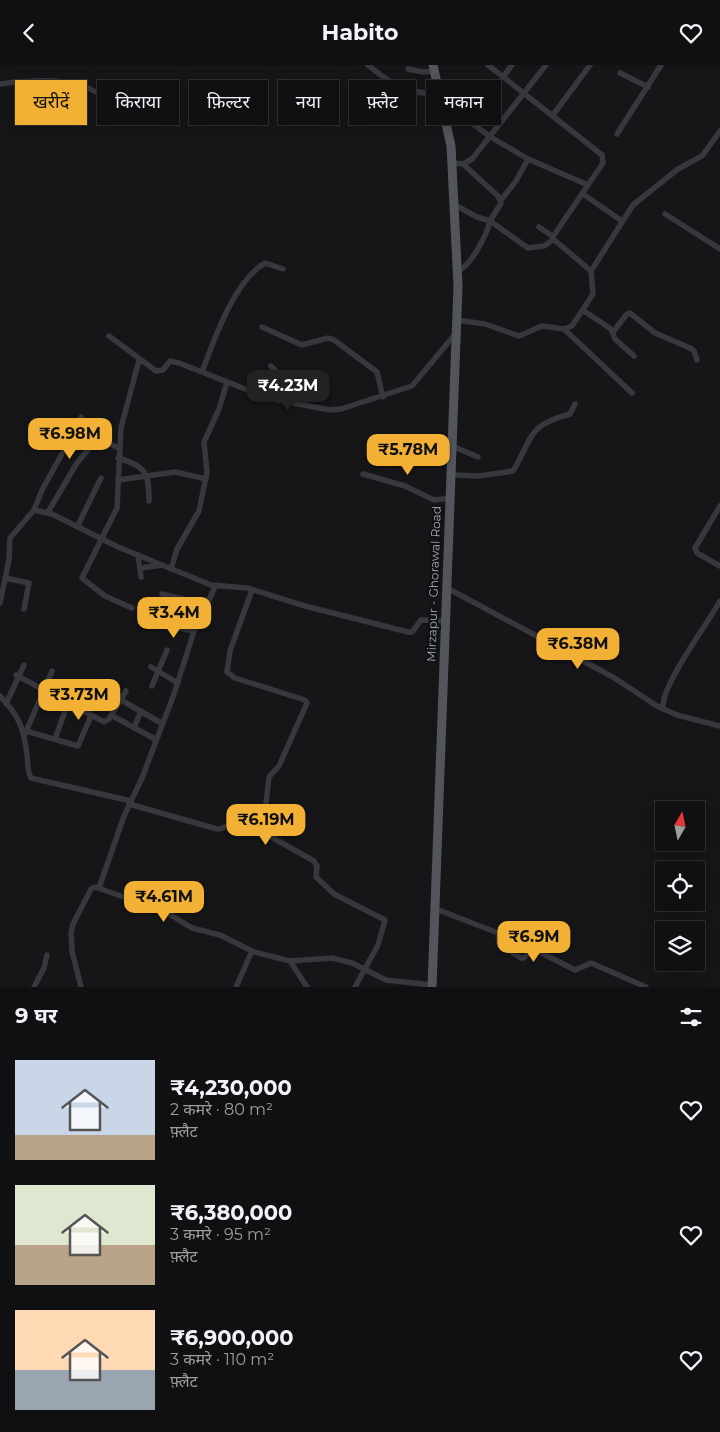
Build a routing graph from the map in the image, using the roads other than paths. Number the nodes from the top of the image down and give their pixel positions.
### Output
1 (368, 65) edge
2 (488, 65) edge
3 (512, 65) edge
4 (546, 65) edge
5 (590, 65) edge
6 (661, 65) edge
7 (434, 68) edge
8 (408, 69) dead end
9 (620, 73) dead end
10 (503, 77) junction
11 (0, 84) edge
12 (648, 87) junction
13 (97, 93) edge
14 (524, 93) junction
15 (426, 95) edge
16 (553, 115) junction
17 (447, 125) edge
18 (475, 125) edge
19 (720, 131) edge
20 (617, 134) dead end
21 (489, 136) junction
22 (528, 159) junction
23 (452, 163) junction
24 (463, 164) junction
25 (588, 185) junction
26 (583, 194) junction
27 (501, 200) junction
28 (453, 204) junction
29 (665, 214) dead end
30 (490, 221) junction
31 (622, 221) junction
32 (539, 227) dead end
33 (552, 238) junction
34 (720, 249) edge
35 (283, 269) dead end
36 (458, 271) junction
37 (591, 271) junction
38 (584, 311) junction
39 (457, 320) junction
40 (262, 327) dead end
41 (564, 329) junction
42 (613, 332) junction
43 (456, 333) junction
44 (109, 336) dead end
45 (634, 356) dead end
46 (139, 360) junction
47 (696, 360) dead end
48 (271, 365) dead end
49 (202, 372) junction
50 (227, 382) junction
51 (632, 393) dead end
52 (382, 397) junction
53 (285, 400) junction
54 (575, 404) dead end
55 (81, 417) dead end
56 (74, 432) junction
57 (96, 440) junction
58 (452, 446) junction
59 (118, 448) junction
60 (478, 457) dead end
61 (118, 458) junction
62 (363, 474) dead end
63 (146, 475) junction
64 (452, 475) junction
65 (101, 478) dead end
66 (206, 479) junction
67 (118, 481) junction
68 (450, 498) junction
69 (149, 501) dead end
70 (720, 506) edge
71 (34, 510) junction
72 (48, 512) junction
73 (77, 527) junction
74 (103, 539) junction
75 (138, 555) junction
76 (162, 565) junction
77 (720, 566) edge
78 (141, 568) junction
79 (171, 569) junction
80 (141, 577) dead end
81 (5, 578) junction
82 (215, 587) junction
83 (447, 588) junction
84 (252, 589) junction
85 (162, 594) dead end
86 (720, 601) edge
87 (0, 603) edge
88 (208, 605) junction
89 (132, 608) dead end
90 (24, 609) dead end
91 (445, 621) junction
92 (158, 624) dead end
93 (194, 631) junction
94 (167, 650) dead end
95 (24, 665) dead end
96 (151, 667) dead end
97 (52, 671) dead end
98 (159, 672) junction
99 (18, 676) junction
100 (178, 683) junction
101 (152, 687) dead end
102 (44, 690) junction
103 (126, 691) dead end
104 (0, 696) edge
105 (120, 700) junction
106 (68, 703) junction
107 (6, 704) junction
108 (663, 709) junction
109 (141, 711) junction
110 (111, 715) junction
111 (91, 716) junction
112 (162, 723) junction
113 (720, 726) edge
114 (134, 728) junction
115 (26, 733) junction
116 (55, 739) junction
117 (155, 739) junction
118 (130, 803) junction
119 (265, 811) junction
120 (257, 829) junction
121 (269, 837) junction
122 (99, 888) junction
123 (436, 909) junction
124 (252, 951) junction
125 (46, 955) dead end
126 (290, 961) junction
127 (363, 969) junction
128 (432, 986) edge
129 (34, 987) edge
130 (82, 987) edge
131 (236, 987) edge
132 (308, 987) edge
133 (355, 987) edge
134 (646, 987) edge

1 - 15 street
2 - 10 street
3 - 10 street
4 - 14 street
5 - 16 street
6 - 12 street
7 - 8 street
9 - 12 street
10 - 14 street
11 - 13 street
12 - 20 street
14 - 16 street
14 - 21 street
16 - 25 street
17 - 23 main road, Mirzapur - Ghorawal Road
18 - 21 street
19 - 31 street
21 - 22 street
21 - 24 street
22 - 25 street
22 - 27 street
23 - 24 street
23 - 28 main road, Mirzapur - Ghorawal Road
24 - 27 street
25 - 26 street
26 - 31 street
26 - 33 street
27 - 30 street
28 - 30 street
28 - 36 main road, Mirzapur - Ghorawal Road
29 - 34 street
30 - 33 street
30 - 36 street
31 - 37 street
32 - 33 street
33 - 37 street
35 - 49 street
36 - 39 main road, Mirzapur - Ghorawal Road
37 - 38 street
38 - 41 street
38 - 42 street
39 - 41 street
39 - 43 main road, Mirzapur - Ghorawal Road
40 - 52 street
41 - 51 street
42 - 45 street
42 - 47 street
43 - 52 street
43 - 58 main road, Mirzapur - Ghorawal Road
44 - 46 street
46 - 49 street
46 - 59 street
48 - 53 street
49 - 50 street
50 - 53 street
50 - 66 street
52 - 53 street
54 - 64 street
55 - 56 street
56 - 57 street
56 - 71 street
57 - 59 street
57 - 72 street
58 - 60 street
58 - 64 main road, Mirzapur - Ghorawal Road
59 - 61 street
61 - 63 street
61 - 67 street
62 - 68 street
63 - 66 street
63 - 67 street
63 - 69 street
64 - 68 main road, Mirzapur - Ghorawal Road
65 - 73 street
66 - 79 street
67 - 74 street
68 - 83 main road, Mirzapur - Ghorawal Road
70 - 77 street
71 - 72 street
71 - 81 street
72 - 73 street
73 - 74 street
74 - 75 street
74 - 89 street
75 - 76 street
75 - 78 street
76 - 78 street
76 - 79 street
78 - 80 street
79 - 82 street
81 - 87 street
81 - 90 street
82 - 84 street
82 - 88 street
83 - 91 main road, Mirzapur - Ghorawal Road
83 - 108 street
84 - 91 street
84 - 119 street
85 - 88 street
86 - 108 street
88 - 93 street
91 - 123 main road, Mirzapur - Ghorawal Road
92 - 93 street
93 - 100 street
94 - 98 street
95 - 99 street
96 - 98 street
97 - 102 street
98 - 100 street
98 - 101 street
99 - 102 street
99 - 107 street
100 - 112 street
102 - 106 street
102 - 115 street
103 - 105 street
104 - 107 street
105 - 109 street
105 - 110 street
106 - 111 street
106 - 116 street
107 - 115 street
108 - 113 street
109 - 112 street
109 - 114 street
110 - 111 street
110 - 114 street
111 - 116 street
112 - 117 street
114 - 117 street
115 - 116 street
115 - 118 street
117 - 118 street
118 - 120 street
118 - 122 street
119 - 120 street
119 - 121 street
120 - 121 street
121 - 127 street
122 - 124 street
122 - 130 street
123 - 128 main road, Mirzapur - Ghorawal Road
123 - 134 street
124 - 126 street
124 - 131 street
125 - 129 street
126 - 127 street
126 - 132 street
127 - 128 street
127 - 133 street

